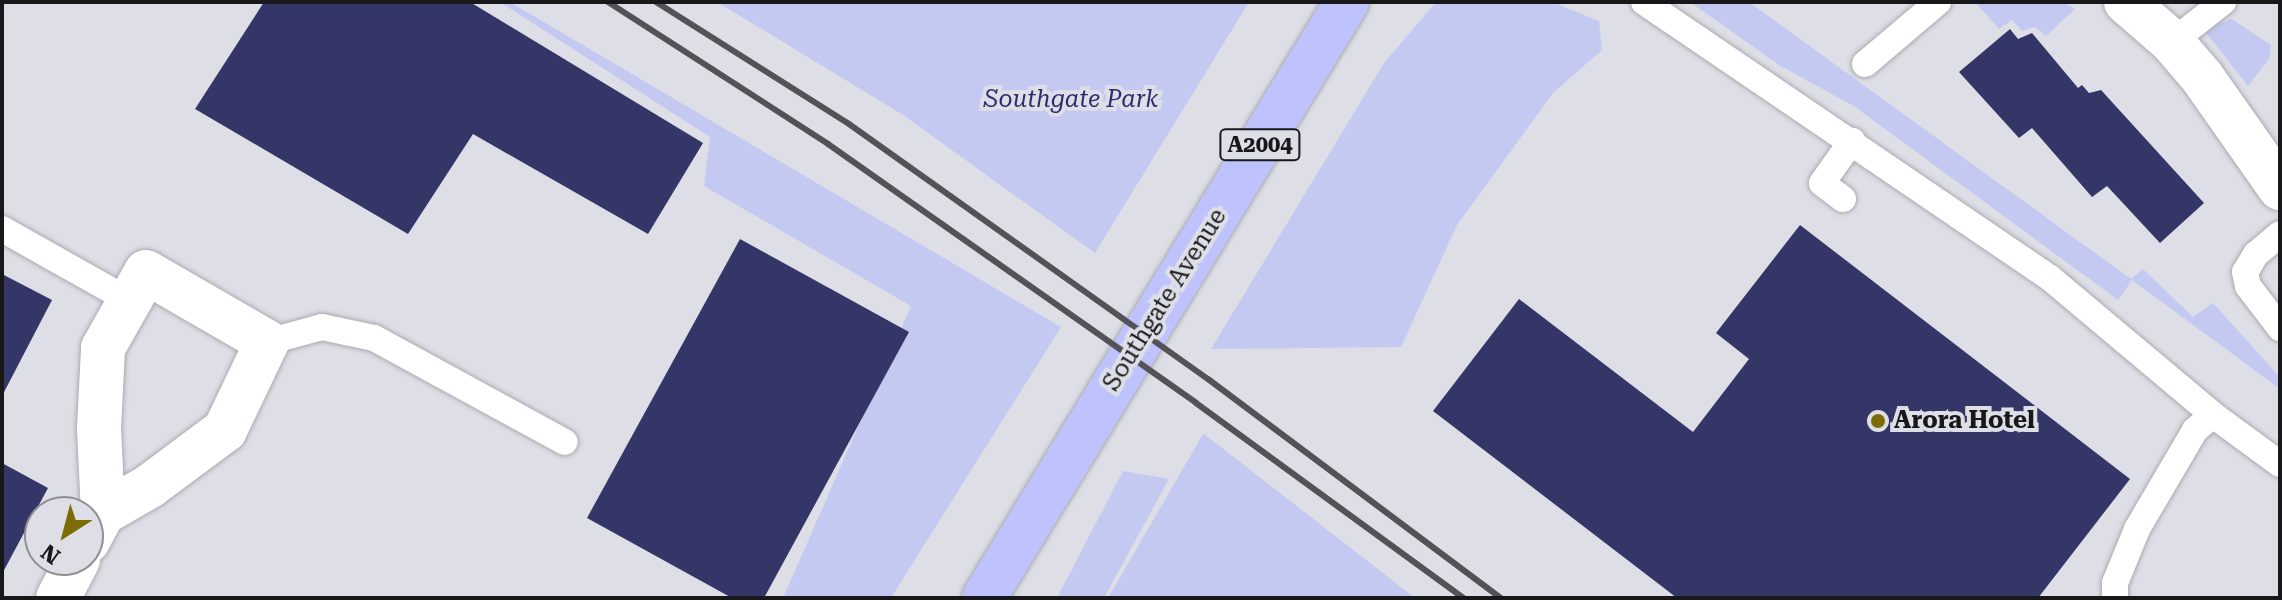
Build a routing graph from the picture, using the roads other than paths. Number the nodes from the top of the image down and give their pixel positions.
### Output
1 (1347, 2) edge
2 (1644, 2) edge
3 (1938, 2) edge
4 (2126, 2) edge
5 (2223, 2) edge
6 (2172, 42) junction
7 (1865, 64) dead end
8 (1852, 141) junction
9 (2280, 188) edge
10 (1843, 199) dead end
11 (2, 229) edge
12 (2280, 234) edge
13 (130, 301) junction
14 (2280, 328) edge
15 (267, 342) junction
16 (2213, 415) junction
17 (565, 442) dead end
18 (2280, 464) edge
19 (97, 496) edge
20 (104, 521) edge
21 (70, 576) edge
22 (58, 598) edge
23 (984, 598) edge
24 (2115, 598) edge

1 - 23 main road, Southgate Avenue / A2004
2 - 8 lane
3 - 7 lane
4 - 6 street
5 - 6 lane
6 - 9 street
8 - 10 lane
8 - 16 lane
11 - 13 lane
12 - 14 lane
13 - 15 street
13 - 19 street
15 - 17 lane
15 - 20 street
16 - 18 lane
16 - 24 lane
21 - 22 street

